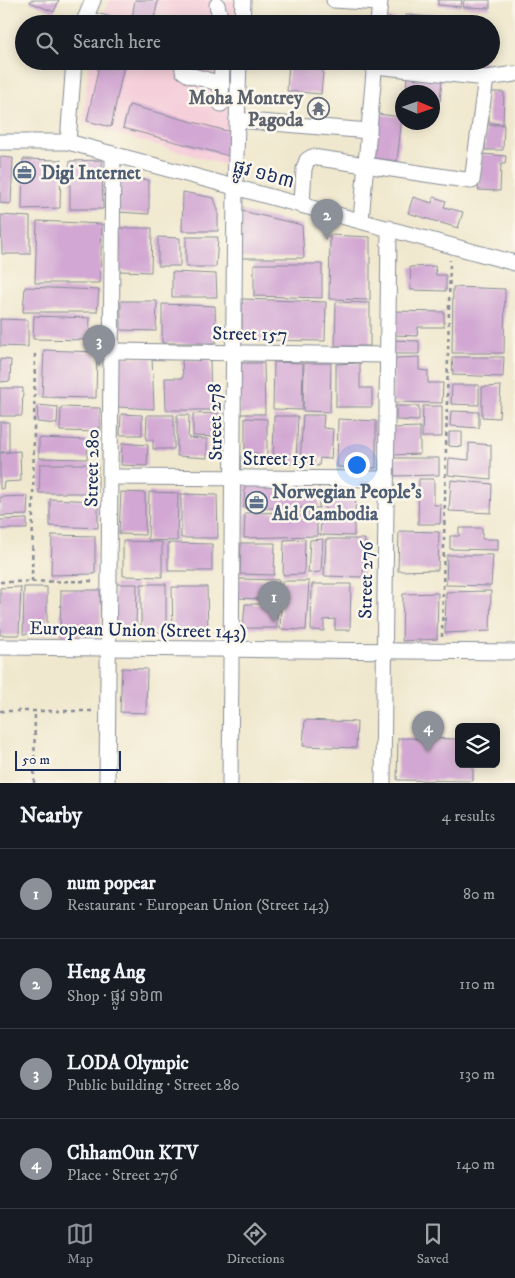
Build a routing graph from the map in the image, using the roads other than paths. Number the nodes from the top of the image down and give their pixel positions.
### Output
1 (93, 0) edge
2 (244, 0) edge
3 (334, 0) edge
4 (379, 2) edge
5 (217, 5) dead end
6 (87, 15) edge
7 (220, 15) edge
8 (243, 15) edge
9 (378, 15) edge
10 (73, 70) edge
11 (183, 70) edge
12 (222, 70) edge
13 (239, 70) edge
14 (374, 70) edge
15 (423, 70) edge
16 (515, 74) edge
17 (486, 78) junction
18 (222, 84) junction
19 (222, 104) dead end
20 (237, 120) junction
21 (369, 131) junction
22 (0, 142) edge
23 (68, 142) junction
24 (113, 154) junction
25 (366, 165) junction
26 (235, 186) junction
27 (302, 204) junction
28 (361, 220) junction
29 (389, 228) junction
30 (515, 262) edge
31 (113, 351) junction
32 (233, 352) junction
33 (387, 354) junction
34 (111, 477) junction
35 (234, 478) junction
36 (386, 479) junction
37 (0, 648) edge
38 (109, 648) junction
39 (232, 650) junction
40 (384, 651) junction
41 (515, 652) edge
42 (107, 783) edge
43 (230, 783) edge
44 (383, 783) edge

1 - 6 street
2 - 8 street
3 - 4 street
4 - 9 street
5 - 7 street
10 - 23 street
11 - 18 street
12 - 18 street
13 - 20 street, Street 278
14 - 21 street
15 - 17 street
16 - 17 street
17 - 25 street
18 - 19 street
20 - 21 street
20 - 26 street, Street 278
21 - 25 street
22 - 23 street, ផ្លូវ ១៦៣
23 - 24 street, ផ្លូវ ១៦៣
24 - 26 street, ផ្លូវ ១៦៣
24 - 31 street, Street 280
25 - 27 street
25 - 28 street
26 - 27 street, ផ្លូវ ១៦៣
26 - 32 street, Street 278
27 - 28 street, ផ្លូវ ១៦៣
28 - 29 street, ផ្លូវ ១៦៣
29 - 30 street, ផ្លូវ ១៦៣
29 - 33 street, Street 276
31 - 32 street, Street 157
31 - 34 street, Street 280
32 - 33 street, Street 157
32 - 35 street, Street 278
33 - 36 street, Street 276
34 - 35 street, Street 151
34 - 38 street, Street 280
35 - 36 street, Street 151
35 - 39 street, Street 278
36 - 40 street, Street 276
37 - 38 street, European Union (Street 143)
38 - 39 street, European Union (Street 143)
38 - 42 street, Street 280
39 - 40 street, European Union (Street 143)
39 - 43 street, Street 278
40 - 41 street, European Union (Street 143)
40 - 44 street, Street 276

